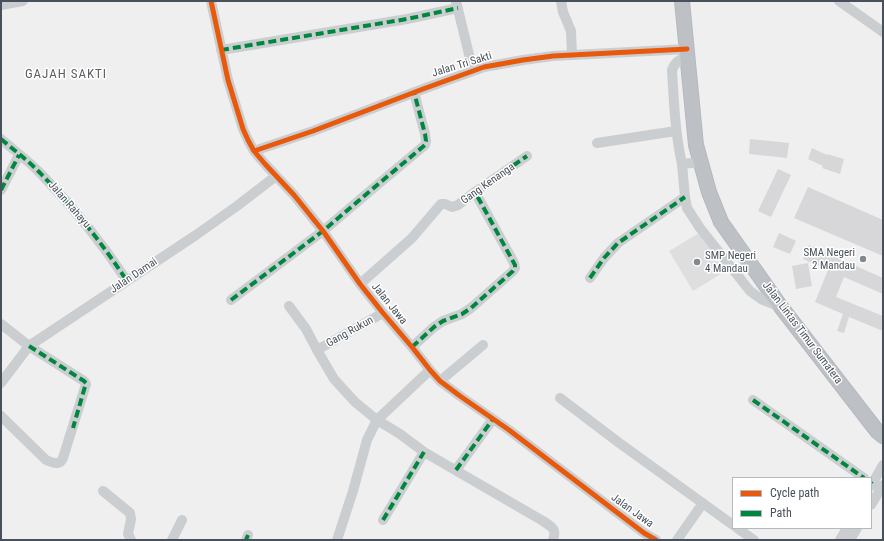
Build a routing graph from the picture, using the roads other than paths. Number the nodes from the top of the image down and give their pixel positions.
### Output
1 (23, 1) edge
2 (211, 1) edge
3 (562, 1) edge
4 (682, 1) edge
5 (839, 1) edge
6 (1, 5) edge
7 (457, 5) edge
8 (883, 32) edge
9 (221, 50) junction
10 (687, 52) junction
11 (572, 55) junction
12 (473, 71) junction
13 (414, 92) junction
14 (676, 131) junction
15 (1, 139) edge
16 (597, 143) dead end
17 (254, 151) junction
18 (19, 155) junction
19 (527, 156) dead end
20 (700, 162) junction
21 (682, 164) junction
22 (276, 176) junction
23 (1, 190) edge
24 (475, 192) junction
25 (685, 197) junction
26 (323, 231) junction
27 (590, 278) dead end
28 (127, 281) junction
29 (360, 284) junction
30 (231, 300) dead end
31 (289, 306) dead end
32 (781, 307) junction
33 (383, 313) junction
34 (1, 324) edge
35 (483, 345) dead end
36 (29, 346) junction
37 (412, 347) junction
38 (317, 350) junction
39 (430, 370) junction
40 (440, 381) junction
41 (1, 383) edge
42 (560, 398) dead end
43 (753, 400) dead end
44 (1, 416) edge
45 (493, 419) junction
46 (377, 420) junction
47 (881, 437) edge
48 (424, 452) junction
49 (883, 465) edge
50 (456, 470) junction
51 (862, 477) edge
52 (872, 480) edge
53 (883, 485) edge
54 (104, 491) dead end
55 (703, 503) junction
56 (872, 503) edge
57 (182, 520) dead end
58 (383, 520) dead end
59 (732, 524) edge
60 (738, 529) edge
61 (846, 529) edge
62 (856, 529) edge
63 (641, 536) edge
64 (131, 540) edge
65 (172, 540) edge
66 (337, 540) edge
67 (552, 540) edge
68 (656, 540) edge
69 (677, 540) edge
70 (754, 540) edge
71 (840, 540) edge
72 (850, 540) edge

1 - 6 street
2 - 9 street, Jalan Jawa
3 - 11 street
4 - 10 highway, Jalan Lintas Timur Sumatera
5 - 8 street
7 - 9 street
7 - 12 street
9 - 17 street, Jalan Jawa
10 - 11 street, Jalan Tri Sakti
10 - 14 street
10 - 20 highway, Jalan Lintas Timur Sumatera
11 - 12 street, Jalan Tri Sakti
12 - 13 street, Jalan Tri Sakti
13 - 17 street, Jalan Tri Sakti
13 - 26 street
14 - 16 street
14 - 21 street
15 - 18 street, Jalan Rahayu
17 - 22 street, Jalan Jawa
18 - 23 street
18 - 28 street, Jalan Rahayu
19 - 24 street, Gang Kenanga
20 - 21 street
20 - 32 highway, Jalan Lintas Timur Sumatera
21 - 25 street
22 - 26 street, Jalan Jawa
22 - 28 street, Jalan Damai
24 - 29 street, Gang Kenanga
24 - 37 street
25 - 27 street
25 - 32 street
26 - 29 street, Jalan Jawa
26 - 30 street
28 - 36 street, Jalan Damai
29 - 33 street, Jalan Jawa
31 - 38 street
32 - 47 highway, Jalan Lintas Timur Sumatera
33 - 37 street, Jalan Jawa
33 - 38 street, Gang Rukun
34 - 36 street
35 - 40 street
36 - 41 street, Jalan Damai
36 - 44 street
37 - 39 street, Jalan Jawa
38 - 46 street
39 - 40 street, Jalan Jawa
39 - 46 street
40 - 45 street, Jalan Jawa
42 - 55 street
43 - 51 street
45 - 50 street
45 - 63 street, Jalan Jawa
46 - 48 street
46 - 66 street
48 - 50 street
48 - 58 street
49 - 52 street
50 - 67 street
53 - 56 street
54 - 64 street
55 - 59 street
55 - 69 street
57 - 65 street
60 - 70 street
61 - 71 street
62 - 72 street
63 - 68 street, Jalan Jawa

